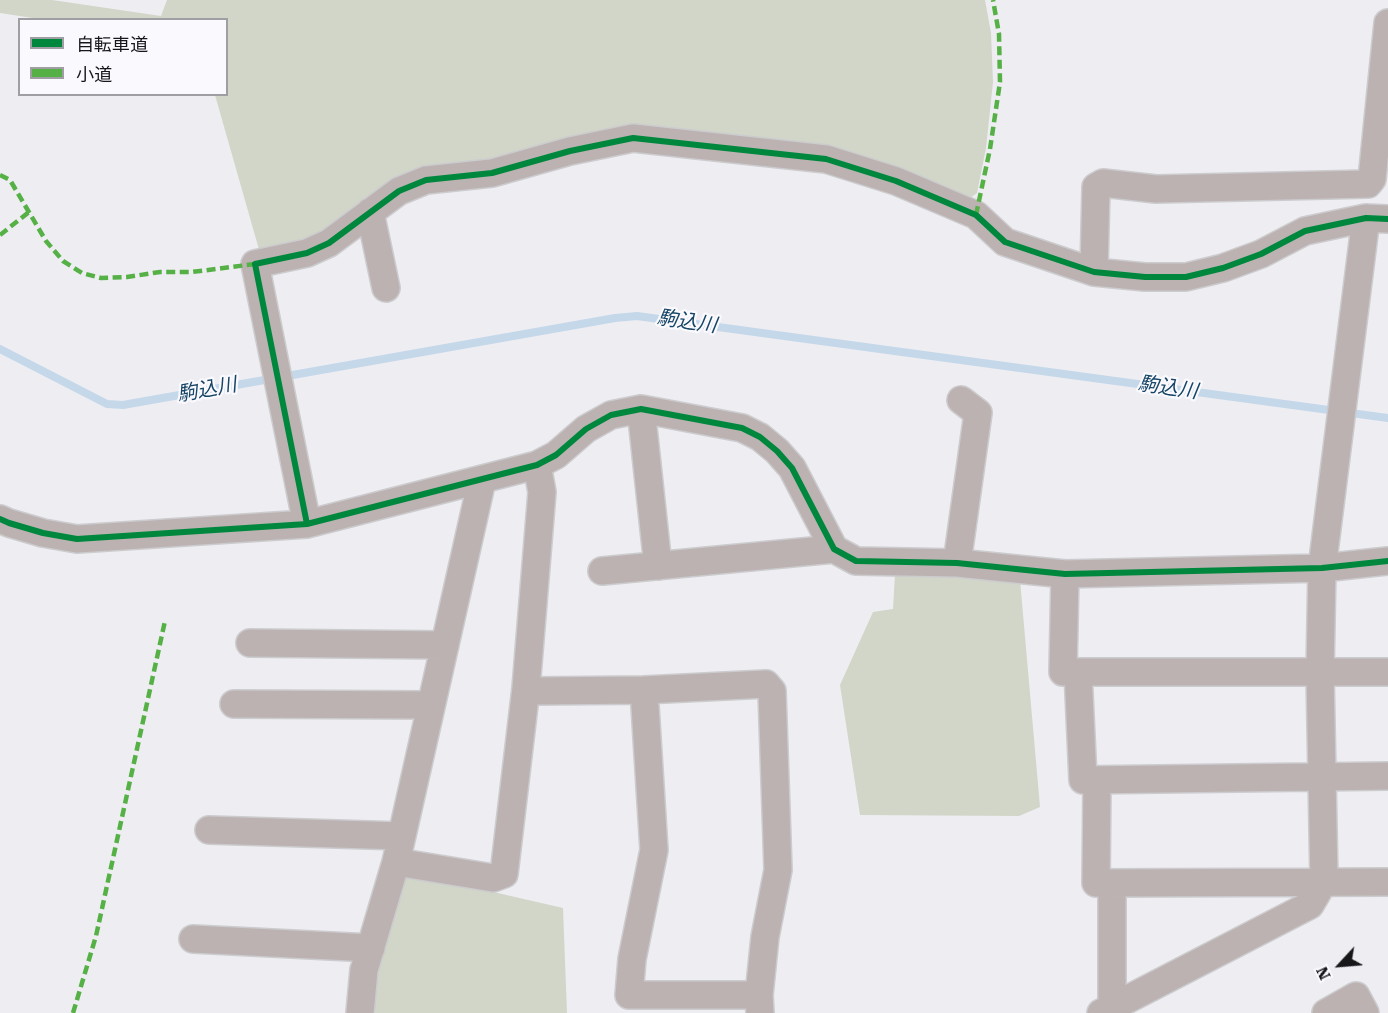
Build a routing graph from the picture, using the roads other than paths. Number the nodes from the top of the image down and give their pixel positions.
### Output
1 (1388, 23) edge
2 (370, 212) junction
3 (1377, 218) edge
4 (1094, 272) junction
5 (386, 288) dead end
6 (961, 400) dead end
7 (641, 409) junction
8 (537, 465) junction
9 (482, 480) junction
10 (0, 519) edge
11 (307, 524) junction
12 (834, 549) junction
13 (1388, 561) edge
14 (957, 563) junction
15 (658, 566) junction
16 (1322, 568) junction
17 (602, 571) dead end
18 (1065, 574) junction
19 (249, 643) dead end
20 (445, 645) junction
21 (1078, 672) junction
22 (1388, 672) edge
23 (1320, 673) junction
24 (526, 688) junction
25 (645, 690) junction
26 (234, 704) dead end
27 (430, 705) junction
28 (1323, 776) junction
29 (1388, 776) edge
30 (1097, 781) junction
31 (209, 830) dead end
32 (401, 836) junction
33 (396, 862) junction
34 (1324, 881) junction
35 (1388, 882) edge
36 (1112, 883) junction
37 (193, 939) dead end
38 (371, 948) junction
39 (760, 1004) edge
40 (1107, 1010) edge
41 (360, 1013) edge
42 (1326, 1013) edge
43 (1365, 1013) edge

1 - 4 street
2 - 4 street
2 - 5 street
2 - 11 street
3 - 4 street
3 - 16 street
6 - 14 street
7 - 8 street
7 - 12 street
7 - 15 street
8 - 9 street
8 - 24 street
9 - 11 street
9 - 20 street
10 - 11 street
12 - 14 street
12 - 15 street
13 - 16 street
14 - 18 street
15 - 17 street
16 - 18 street
16 - 23 street
18 - 21 street
19 - 20 street
20 - 27 street
21 - 23 street
21 - 30 street
22 - 23 street
23 - 28 street
24 - 25 street
24 - 33 street
25 - 39 street
25 - 39 street
26 - 27 street
27 - 32 street
28 - 29 street
28 - 30 street
28 - 34 street
30 - 36 street
31 - 32 street
32 - 33 street
33 - 38 street
34 - 35 street
34 - 36 street
34 - 40 street
36 - 40 street
37 - 38 street
38 - 41 street
42 - 43 street

